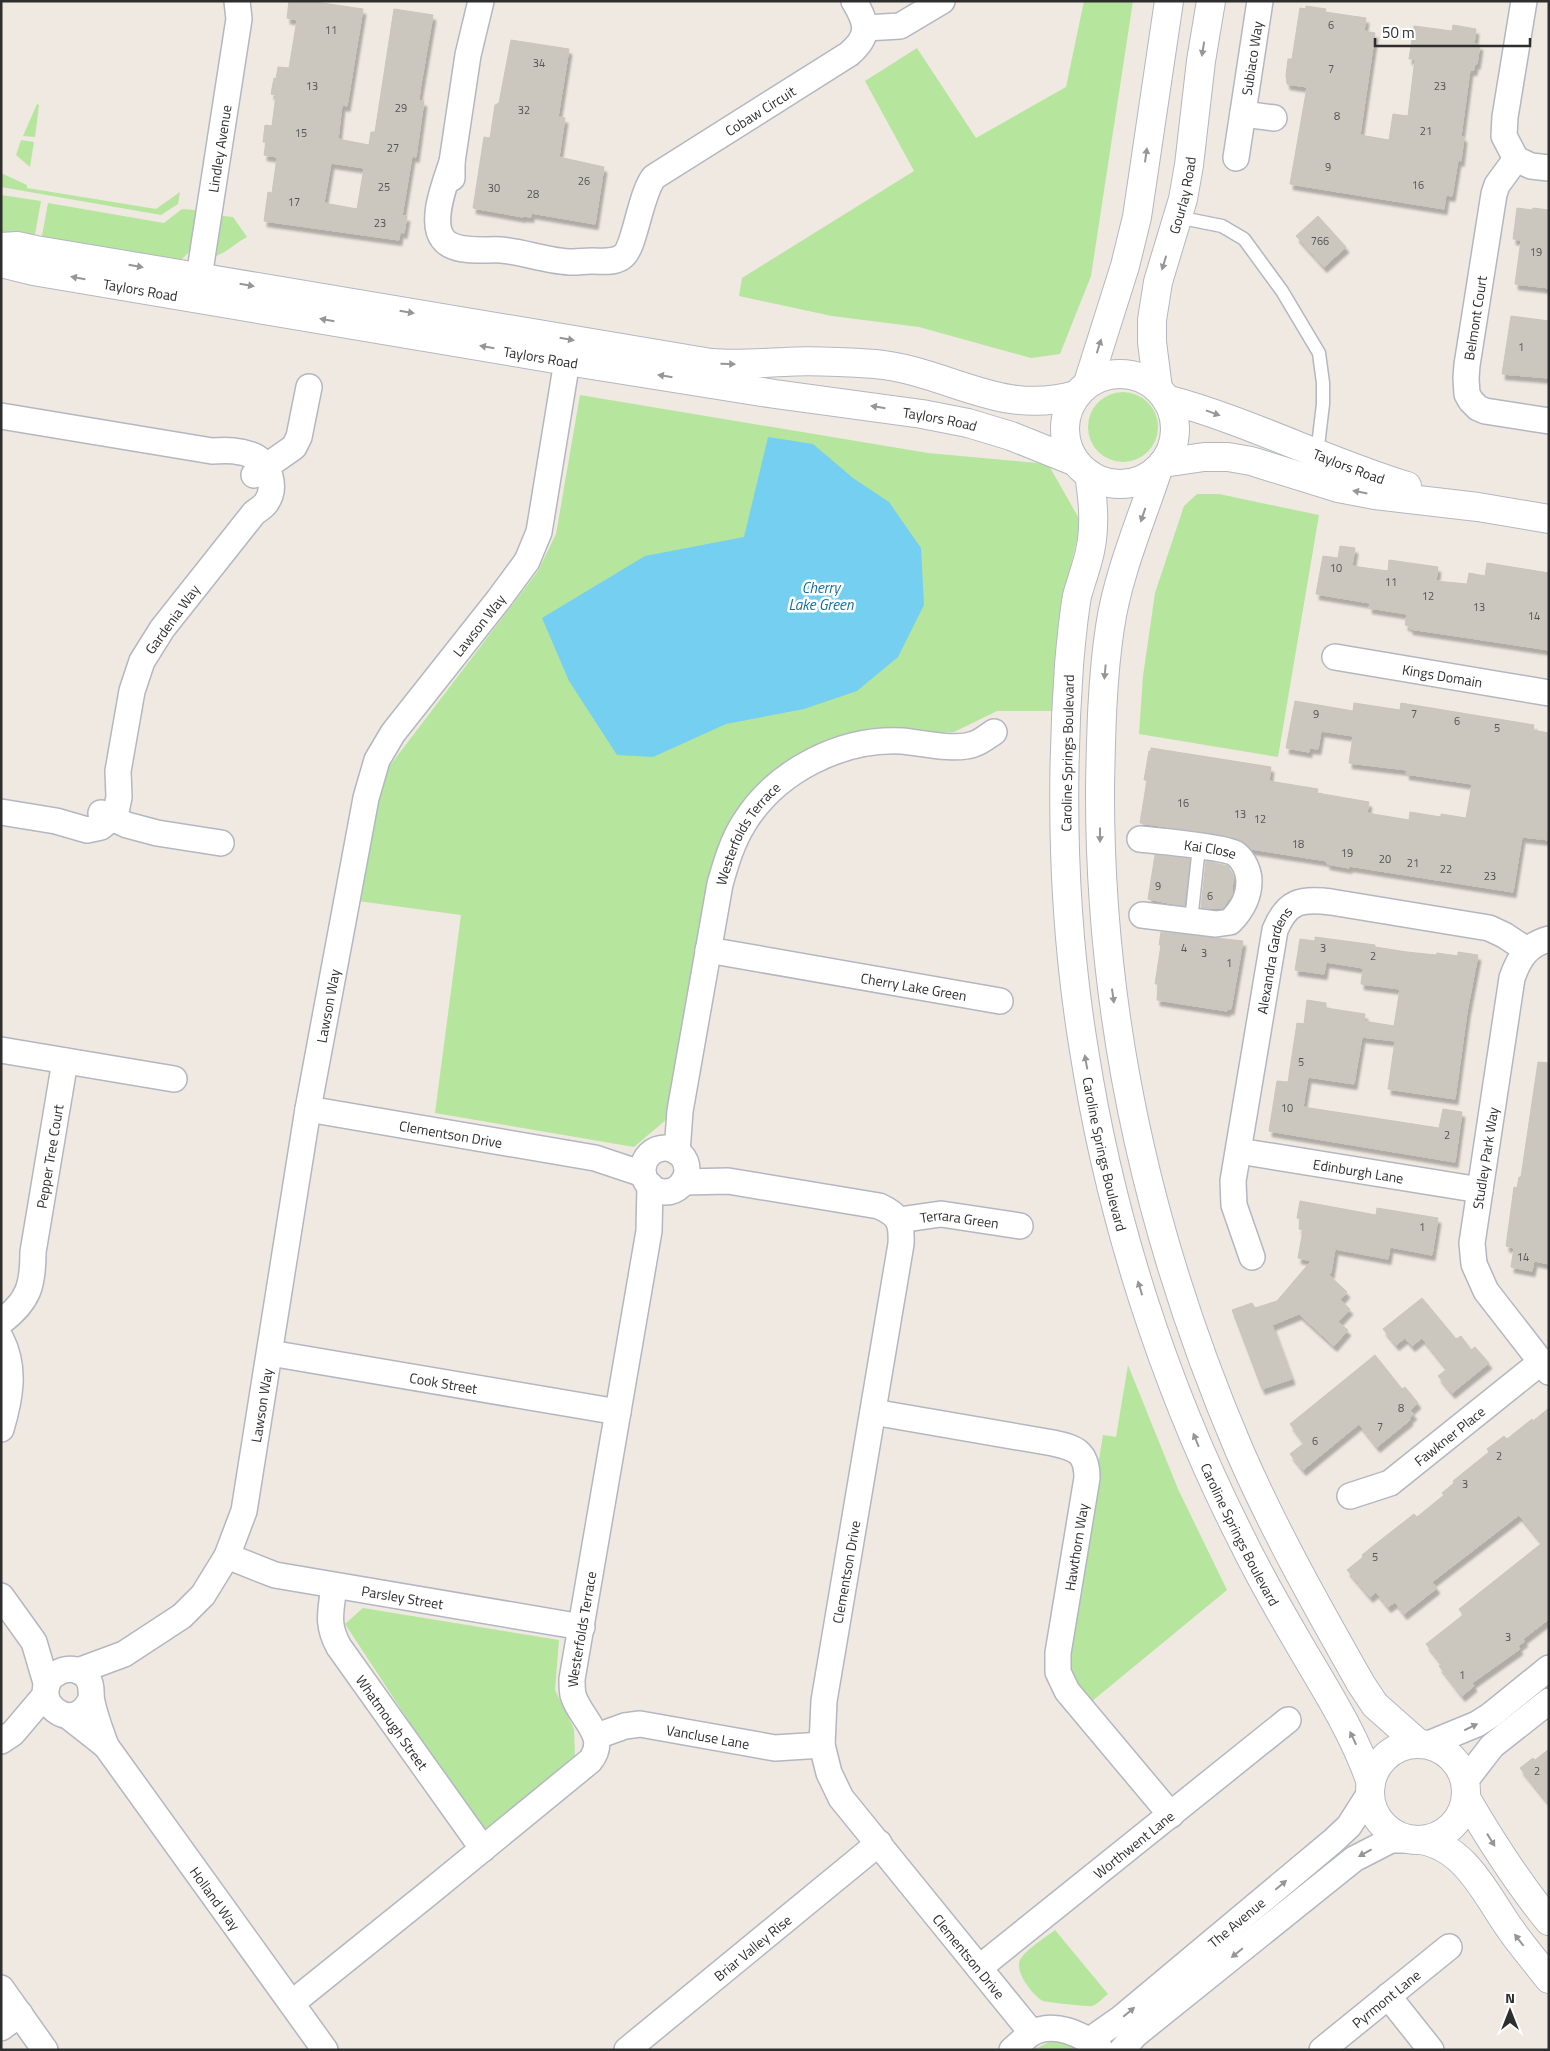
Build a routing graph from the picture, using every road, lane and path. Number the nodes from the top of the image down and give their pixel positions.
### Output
1 (470, 1) edge
2 (481, 1) edge
3 (854, 1) edge
4 (942, 1) edge
5 (1169, 1) edge
6 (1211, 1) edge
7 (1260, 1) edge
8 (1524, 1) edge
9 (241, 7) edge
10 (865, 28) junction
11 (468, 55) junction
12 (1243, 114) junction
13 (1274, 118) dead end
14 (1236, 158) dead end
15 (1516, 159) junction
16 (1549, 168) edge
17 (1177, 217) junction
18 (1, 247) edge
19 (1, 264) edge
20 (197, 288) junction
21 (567, 361) junction
22 (309, 387) dead end
23 (1082, 389) junction
24 (1162, 394) junction
25 (2, 416) edge
26 (1549, 422) edge
27 (1317, 455) junction
28 (1161, 466) junction
29 (1083, 468) junction
30 (260, 471) junction
31 (1478, 507) junction
32 (1549, 519) edge
33 (1335, 657) dead end
34 (1549, 693) edge
35 (994, 732) dead end
36 (1, 812) edge
37 (106, 815) junction
38 (1140, 839) dead end
39 (221, 843) dead end
40 (1199, 847) junction
41 (1248, 896) junction
42 (1142, 915) dead end
43 (1281, 915) junction
44 (1191, 921) junction
45 (1538, 945) edge
46 (708, 950) junction
47 (1000, 1001) dead end
48 (1, 1050) edge
49 (65, 1061) junction
50 (174, 1079) dead end
51 (308, 1108) junction
52 (1238, 1151) junction
53 (664, 1169) junction
54 (1480, 1190) junction
55 (899, 1220) junction
56 (1020, 1226) dead end
57 (1252, 1257) dead end
58 (2, 1322) edge
59 (270, 1353) junction
60 (1545, 1367) edge
61 (618, 1412) junction
62 (873, 1412) junction
63 (1, 1429) edge
64 (1350, 1496) dead end
65 (227, 1556) junction
66 (334, 1586) junction
67 (1, 1596) edge
68 (582, 1627) junction
69 (34, 1642) junction
70 (124, 1654) junction
71 (1549, 1668) edge
72 (74, 1670) junction
73 (47, 1690) junction
74 (92, 1696) junction
75 (1549, 1701) edge
76 (65, 1715) junction
77 (1288, 1720) dead end
78 (596, 1736) junction
79 (7, 1737) edge
80 (822, 1745) junction
81 (1422, 1745) junction
82 (106, 1746) junction
83 (1371, 1788) junction
84 (1466, 1790) junction
85 (1171, 1815) junction
86 (1415, 1840) junction
87 (879, 1843) junction
88 (484, 1849) junction
89 (1549, 1921) edge
90 (1449, 1947) dead end
91 (979, 1968) junction
92 (1549, 1978) edge
93 (1388, 1996) junction
94 (292, 2003) junction
95 (7, 2009) edge
96 (1032, 2033) junction
97 (1095, 2045) edge
98 (45, 2050) edge
99 (325, 2050) edge
100 (627, 2050) edge
101 (1012, 2050) edge
102 (1122, 2050) edge
103 (1322, 2050) edge
104 (1431, 2050) edge

1 - 11 street, Cobaw Circuit
2 - 11 street, Cobaw Circuit
3 - 10 street
4 - 10 street
23 -> 5 main road
6 -> 17 main road, Gourlay Road
7 - 12 street, Subiaco Way
8 - 15 street
9 - 20 street, Lindley Avenue
10 - 11 street, Cobaw Circuit
12 - 13 street, Subiaco Way
12 - 14 street, Subiaco Way
15 - 16 street
15 - 26 street, Belmont Court
17 -> 24 main road, Gourlay Road
17 - 27 lane
18 -> 20 main road, Taylors Road
20 -> 19 main road, Taylors Road
21 -> 20 main road, Taylors Road
20 -> 23 main road, Taylors Road
29 -> 21 main road, Taylors Road
21 - 51 street, Lawson Way
22 - 30 street
23 - 24 main road
23 - 29 main road
24 -> 27 main road, Taylors Road
24 - 28 main road
25 - 30 street
27 - 31 main road, Taylors Road
28 - 29 main road
31 -> 28 main road, Taylors Road
28 -> 81 main road
83 -> 29 main road, Caroline Springs Boulevard
30 - 37 street, Gardenia Way
31 - 32 main road, Taylors Road
33 - 34 street, Kings Domain
35 - 46 street, Westerfolds Terrace
36 - 37 street
37 - 39 street
38 - 40 street, Kai Close
40 - 41 street, Kai Close
40 - 44 lane
41 - 43 street
41 - 44 street
42 - 44 street
43 - 45 street, Alexandra Gardens
43 - 52 street, Alexandra Gardens
45 - 54 street, Studley Park Way
46 - 47 street, Cherry Lake Green
46 - 53 street, Westerfolds Terrace
48 - 49 street
49 - 50 street
49 - 58 street, Pepper Tree Court
51 - 53 street, Clementson Drive
51 - 59 street, Lawson Way
52 - 54 street, Edinburgh Lane
52 - 57 street, Alexandra Gardens
53 - 55 street, Clementson Drive
53 - 61 street, Westerfolds Terrace
54 - 60 street, Studley Park Way
55 - 56 street, Terrara Green
55 - 62 street, Clementson Drive
58 - 63 street
59 - 61 street, Cook Street
59 - 65 street, Lawson Way
60 - 64 street, Fawkner Place
61 - 68 street, Westerfolds Terrace
62 - 80 street, Clementson Drive
62 - 85 street, Hawthorn Way
65 - 66 street, Parsley Street
65 - 70 street, Lawson Way
66 - 68 street, Parsley Street
66 - 88 street, Whatmough Street
67 - 69 street
68 - 78 street, Westerfolds Terrace
69 - 72 street
69 - 73 street
70 - 72 street, Lawson Way
70 - 74 street, Lawson Way
81 -> 71 street
72 - 73 street
72 - 74 street
73 - 76 street
73 - 79 street
74 - 76 street
74 - 82 street, Holland Way
75 - 84 street
76 - 79 street
76 - 82 street, Holland Way
77 - 85 street, Worthwent Lane
78 - 80 street, Vancluse Lane
78 - 88 street
80 - 87 street, Clementson Drive
81 - 83 main road
81 - 84 main road
82 - 94 street, Holland Way
83 - 86 main road
97 -> 83 street, The Avenue
84 - 86 main road
84 -> 89 main road
85 - 91 street, Worthwent Lane
92 -> 86 main road
86 -> 102 street, The Avenue
87 - 91 street, Clementson Drive
87 - 100 street, Briar Valley Rise
88 - 94 street
90 - 93 street, Pyrmont Lane
91 - 96 street, Clementson Drive
93 - 103 street, Pyrmont Lane
93 - 104 street
94 - 99 street, Holland Way
95 - 98 street
96 - 97 street, The Avenue
96 - 101 street

